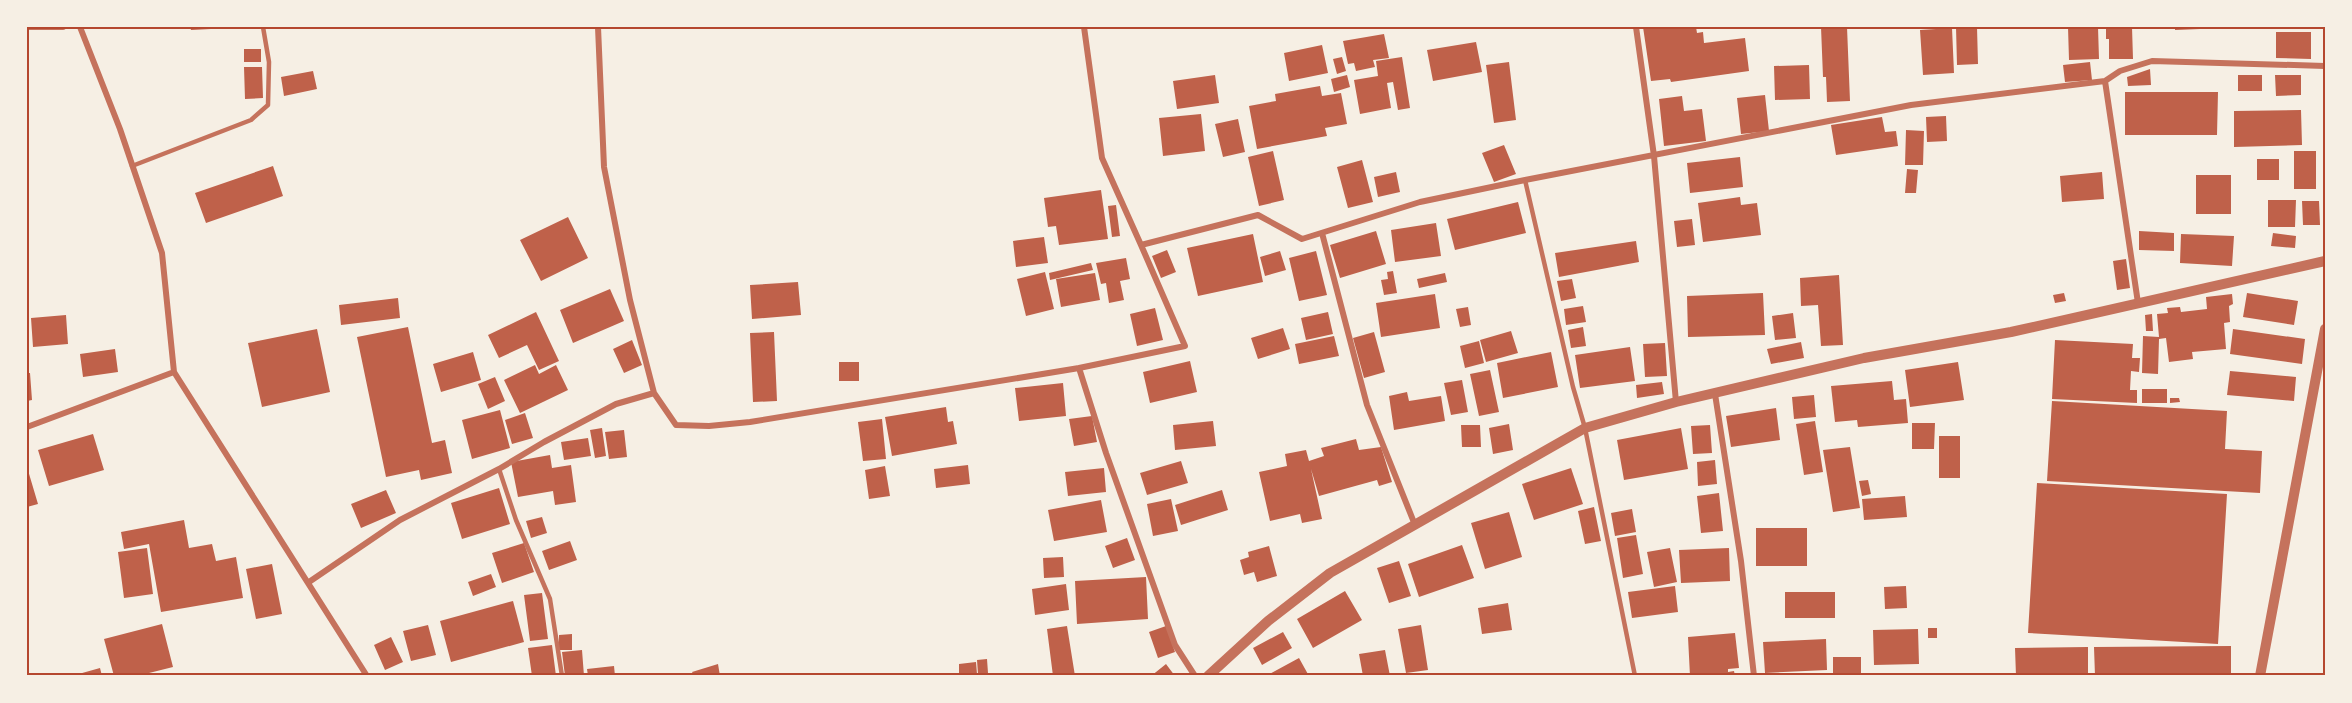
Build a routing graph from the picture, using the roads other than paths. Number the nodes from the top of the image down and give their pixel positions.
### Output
1 (27, 27) edge
2 (63, 27) edge
3 (81, 27) edge
4 (263, 27) edge
5 (598, 27) edge
6 (1084, 27) edge
7 (1636, 27) edge
8 (2325, 66) edge
9 (2105, 81) junction
10 (1654, 156) junction
11 (132, 166) junction
12 (1525, 180) junction
13 (1322, 233) junction
14 (1141, 245) junction
15 (2325, 261) edge
16 (2138, 303) junction
17 (2325, 329) edge
18 (1079, 368) junction
19 (174, 372) junction
20 (654, 393) junction
21 (1715, 394) junction
22 (1676, 402) junction
23 (27, 427) edge
24 (1585, 428) junction
25 (499, 469) junction
26 (1415, 525) junction
27 (309, 582) junction
28 (367, 676) edge
29 (562, 676) edge
30 (1195, 676) edge
31 (1208, 676) edge
32 (1635, 676) edge
33 (1754, 676) edge
34 (2260, 676) edge

1 - 2 street
3 - 11 street
4 - 11 lane
5 - 20 street
6 - 14 street
7 - 10 street
8 - 9 street
9 - 10 street
9 - 16 street
10 - 12 street
10 - 22 street
11 - 19 street
12 - 13 street
12 - 24 lane
13 - 14 street
13 - 26 street
14 - 18 street
15 - 16 street
16 - 21 street
17 - 34 street
18 - 20 street
18 - 30 street
19 - 23 street
19 - 27 street
20 - 25 street
21 - 22 street
21 - 33 street
22 - 24 street
24 - 26 street
24 - 32 lane
25 - 27 street
25 - 29 lane
26 - 31 street
27 - 28 street

